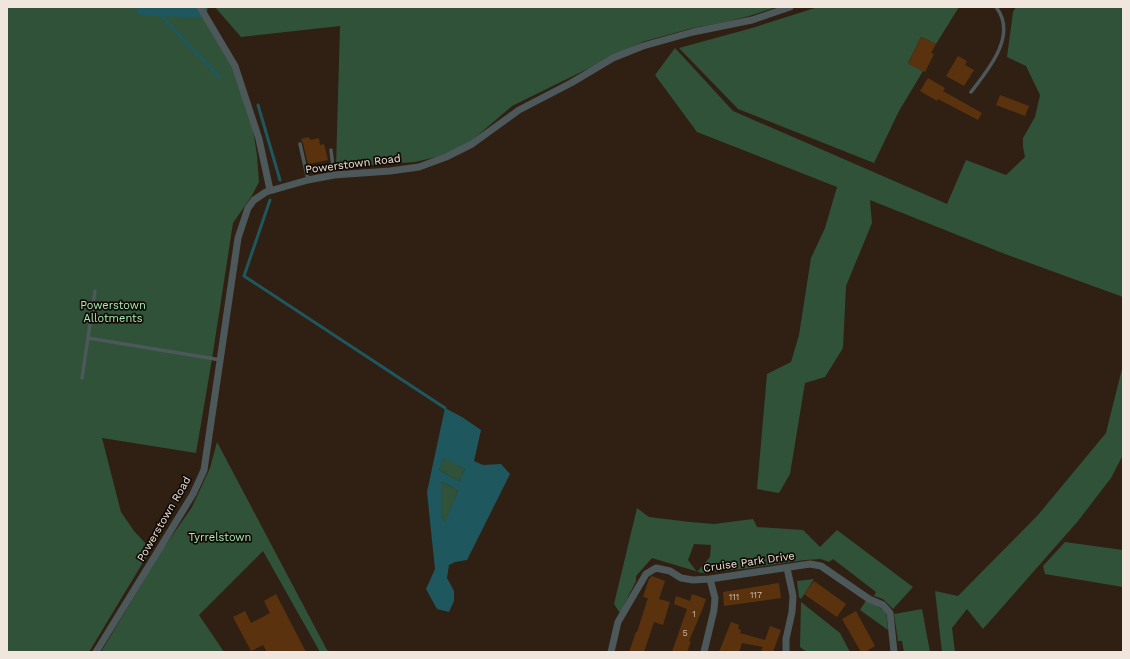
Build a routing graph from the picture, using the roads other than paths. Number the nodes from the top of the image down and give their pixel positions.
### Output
1 (200, 7) edge
2 (790, 7) edge
3 (996, 7) edge
4 (971, 92) dead end
5 (300, 144) dead end
6 (331, 150) dead end
7 (334, 176) junction
8 (308, 180) junction
9 (270, 190) junction
10 (95, 291) dead end
11 (88, 338) junction
12 (220, 360) junction
13 (82, 378) dead end
14 (787, 568) junction
15 (710, 579) junction
16 (96, 652) edge
17 (611, 652) edge
18 (704, 652) edge
19 (786, 652) edge
20 (894, 652) edge

1 - 9 street
2 - 7 street, Powerstown Road
3 - 4 lane
5 - 8 lane
6 - 7 lane
7 - 8 street, Powerstown Road
8 - 9 street, Powerstown Road
9 - 12 street, Powerstown Road
10 - 11 lane
11 - 12 lane
11 - 13 lane
12 - 16 street, Powerstown Road
14 - 15 street, Cruise Park Drive
14 - 19 street
14 - 20 street, Cruise Park Drive
15 - 17 street, Cruise Park Drive
15 - 18 street

